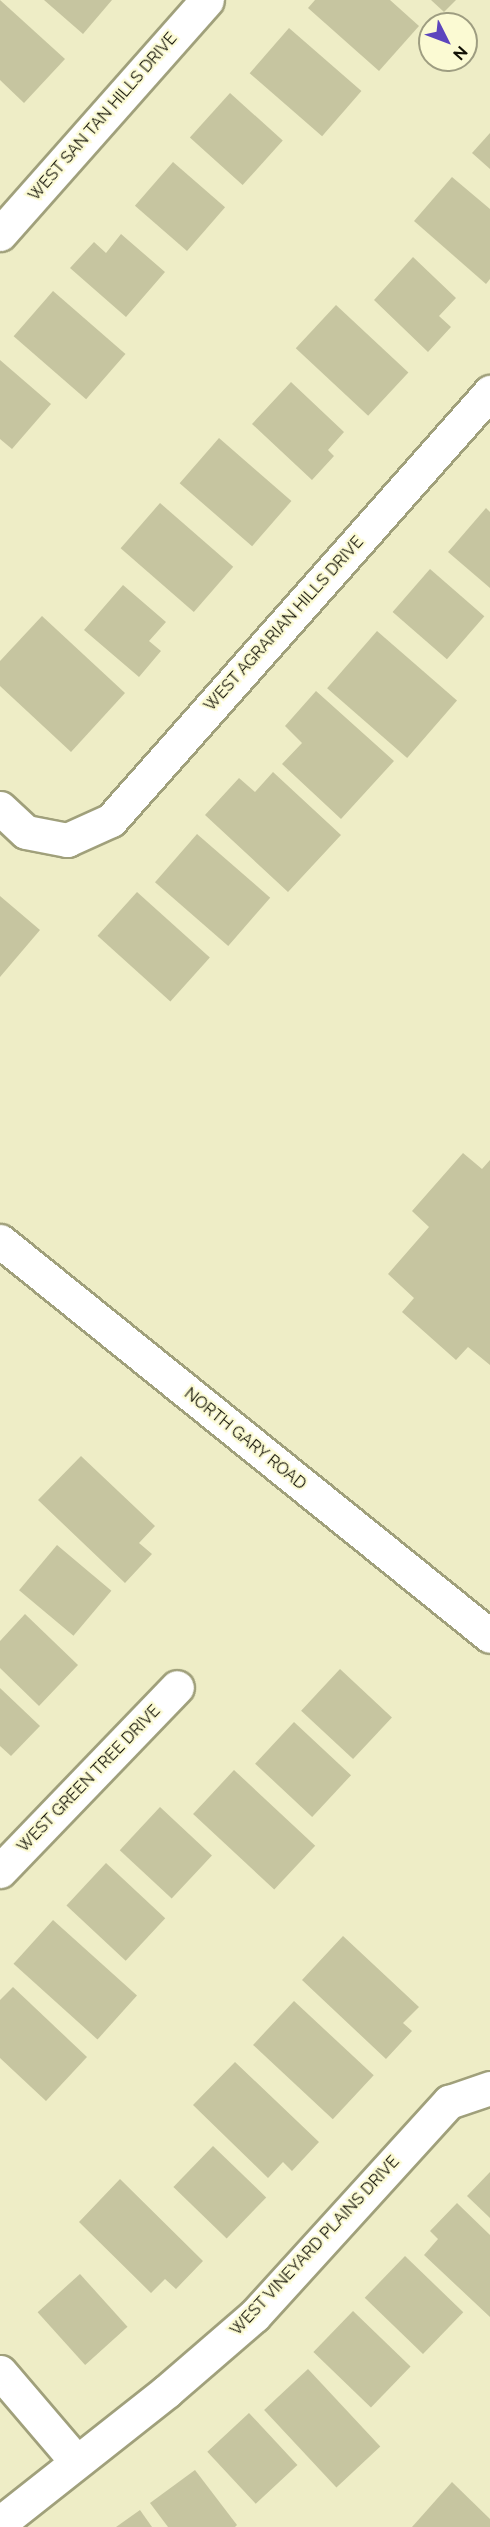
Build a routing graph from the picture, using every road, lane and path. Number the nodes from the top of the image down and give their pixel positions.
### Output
1 (207, 0) edge
2 (0, 234) edge
3 (490, 392) edge
4 (0, 808) edge
5 (0, 1241) edge
6 (490, 1636) edge
7 (177, 1687) dead end
8 (0, 1871) edge
9 (490, 2088) edge
10 (0, 2372) edge
11 (76, 2461) junction
12 (0, 2523) edge

1 - 2 street, WEST SAN TAN HILLS DRIVE
3 - 4 street, WEST AGRARIAN HILLS DRIVE
5 - 6 street, NORTH GARY ROAD
7 - 8 street, WEST GREEN TREE DRIVE
9 - 11 street, WEST VINEYARD PLAINS DRIVE
10 - 11 street
11 - 12 street, WEST VINEYARD PLAINS DRIVE

